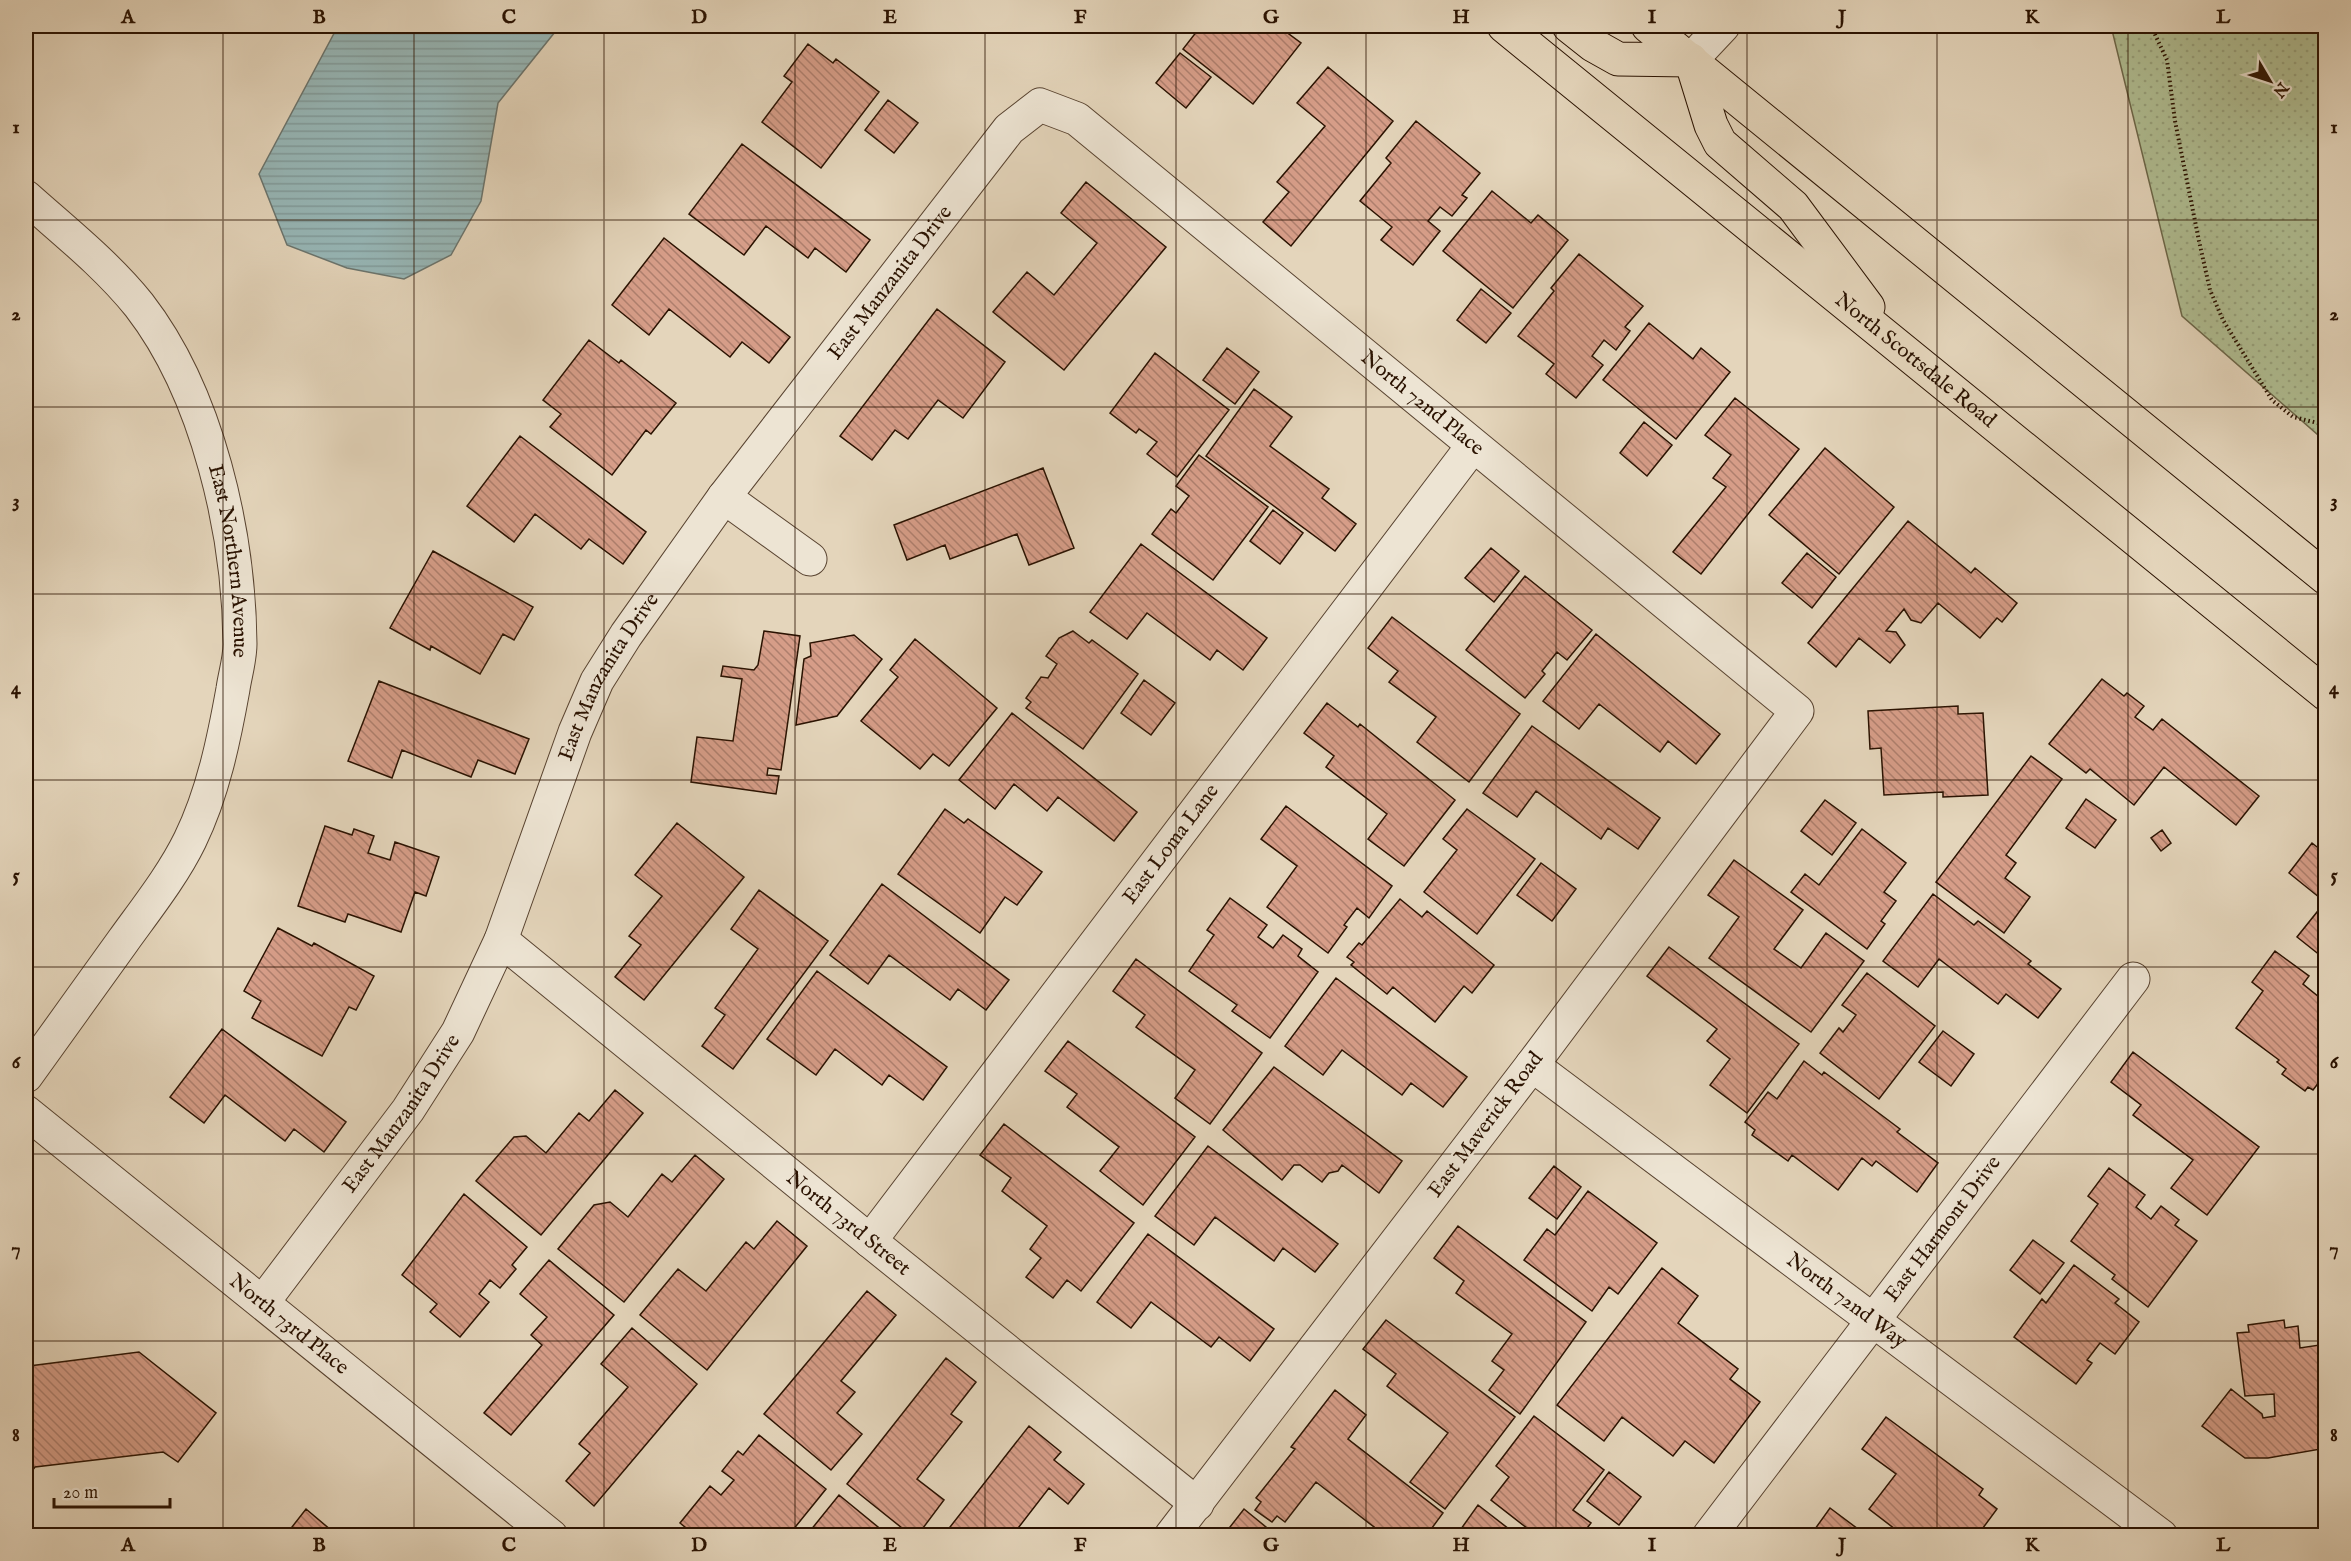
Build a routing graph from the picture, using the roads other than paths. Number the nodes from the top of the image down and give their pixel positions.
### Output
1 (1504, 26) edge
2 (1569, 26) edge
3 (1648, 26) edge
4 (1723, 26) edge
5 (1691, 60) junction
6 (1040, 105) joint
7 (26, 197) edge
8 (1897, 345) junction
9 (1472, 447) junction
10 (723, 497) junction
11 (810, 559) dead end
12 (2325, 578) edge
13 (2325, 694) edge
14 (1797, 711) joint
15 (501, 940) junction
16 (2133, 979) dead end
17 (1532, 1065) junction
18 (26, 1076) edge
19 (26, 1112) edge
20 (870, 1241) junction
21 (263, 1302) junction
22 (1874, 1321) junction
23 (1197, 1504) junction
24 (551, 1536) edge
25 (1171, 1536) edge
26 (1709, 1536) edge
27 (2161, 1536) edge

1 - 8 main road, North Scottsdale Road
2 - 5 main road
3 - 5 main road
4 - 5 street
5 - 8 main road
5 - 12 main road
6 - 9 street, North 72nd Place
6 - 10 street, East Manzanita Drive
7 - 18 street, East Northern Avenue
8 - 13 main road, North Scottsdale Road
9 - 14 street, North 72nd Place
9 - 20 street, East Loma Lane
10 - 11 street
10 - 15 street, East Manzanita Drive
14 - 17 street, East Maverick Road
15 - 20 street, North 73rd Street
15 - 21 street, East Manzanita Drive
16 - 22 street, East Harmont Drive
17 - 22 street, North 72nd Way
17 - 23 street, East Maverick Road
19 - 21 street, North 73rd Place
20 - 23 street, North 73rd Street
21 - 24 street, North 73rd Place
22 - 26 street, East Harmont Drive
22 - 27 street, North 72nd Way
23 - 25 street, East Maverick Road

